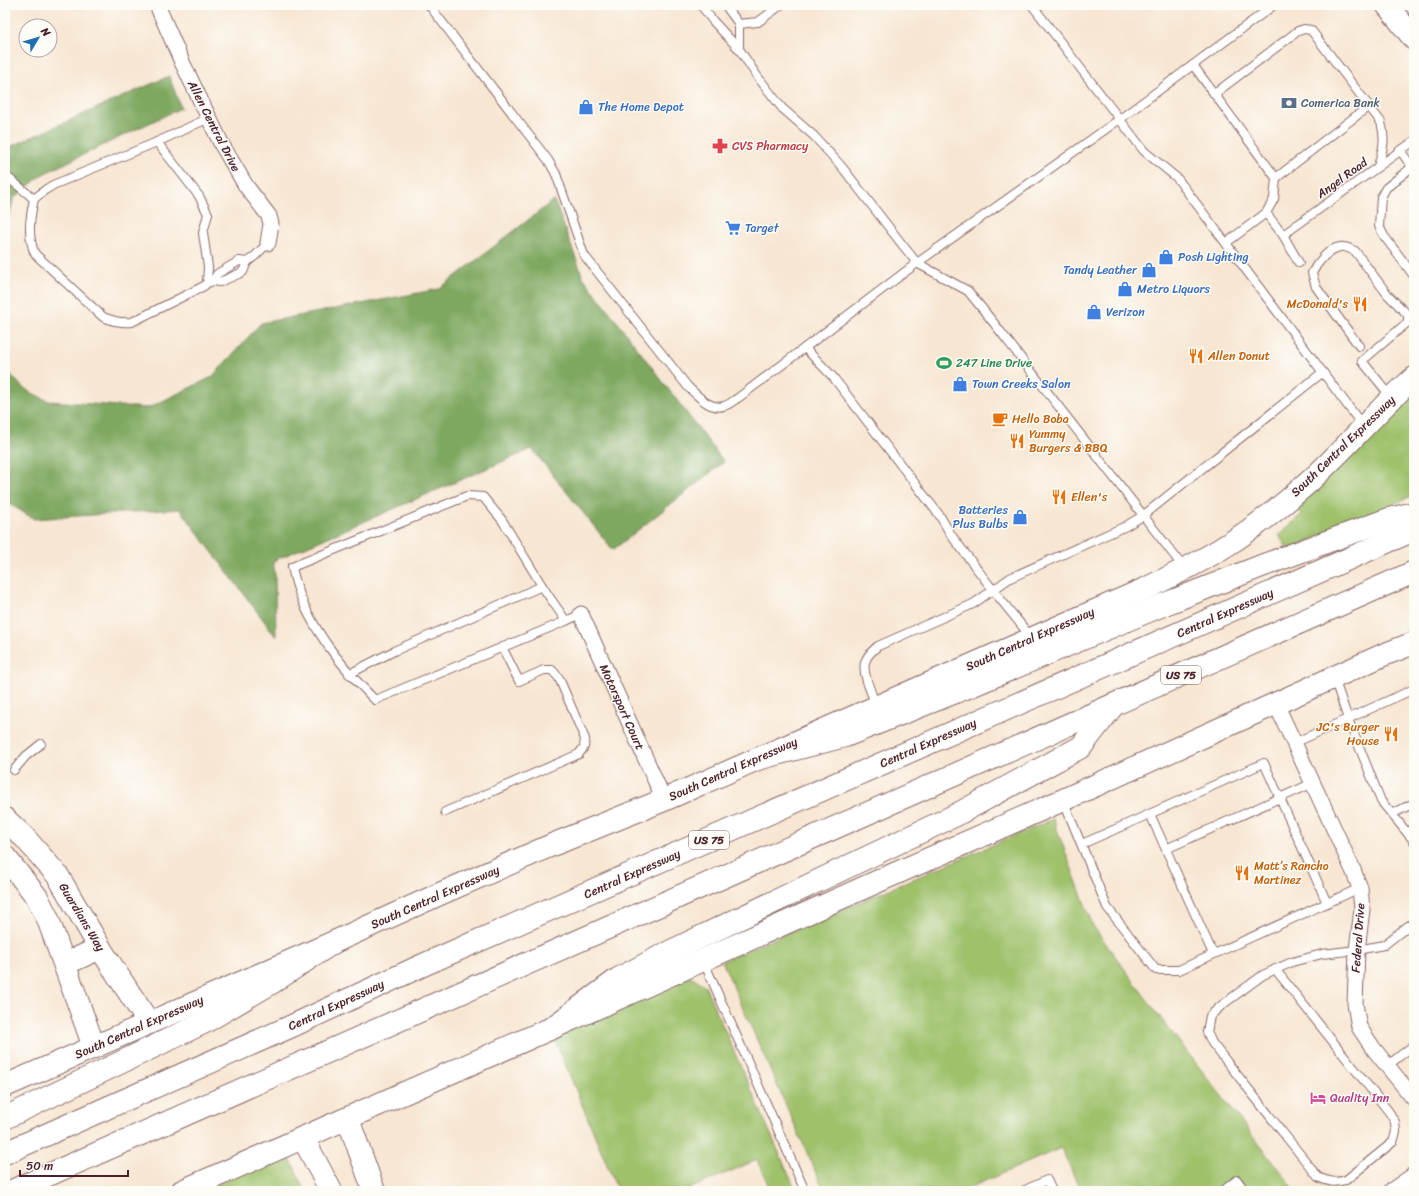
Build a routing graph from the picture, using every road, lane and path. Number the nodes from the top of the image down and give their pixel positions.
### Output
1 (157, 5) edge
2 (429, 5) edge
3 (701, 5) edge
4 (726, 5) edge
5 (781, 5) edge
6 (1032, 5) edge
7 (1274, 5) edge
8 (1387, 5) edge
9 (739, 24) junction
10 (1414, 39) edge
11 (739, 49) junction
12 (1193, 65) junction
13 (1214, 94) junction
14 (1369, 106) junction
15 (209, 118) junction
16 (1120, 119) junction
17 (1414, 140) edge
18 (157, 142) junction
19 (1400, 150) junction
20 (1378, 166) junction
21 (1413, 169) edge
22 (5, 175) edge
23 (1276, 178) junction
24 (34, 199) junction
25 (1266, 213) junction
26 (1283, 235) junction
27 (268, 243) joint
28 (1226, 243) junction
29 (918, 263) junction
30 (1299, 263) dead end
31 (1414, 276) edge
32 (210, 282) junction
33 (1359, 346) dead end
34 (805, 348) junction
35 (1323, 372) junction
36 (1414, 378) edge
37 (1392, 398) junction
38 (1363, 427) junction
39 (1414, 513) edge
40 (1144, 515) junction
41 (1414, 530) edge
42 (1185, 569) junction
43 (1414, 572) edge
44 (542, 586) junction
45 (992, 590) junction
46 (581, 614) joint
47 (566, 621) junction
48 (1032, 638) junction
49 (1414, 643) edge
50 (502, 647) junction
51 (349, 674) junction
52 (1334, 677) junction
53 (1414, 689) edge
54 (1276, 704) junction
55 (876, 706) junction
56 (1112, 706) junction
57 (1348, 719) junction
58 (1294, 743) junction
59 (41, 744) dead end
60 (757, 758) junction
61 (14, 770) dead end
62 (1313, 783) junction
63 (1279, 798) junction
64 (664, 800) junction
65 (1063, 800) junction
66 (1414, 803) edge
67 (445, 812) dead end
68 (1150, 814) junction
69 (1392, 814) junction
70 (5, 819) edge
71 (1414, 841) edge
72 (1082, 844) junction
73 (1166, 849) junction
74 (5, 857) edge
75 (1360, 888) junction
76 (1327, 903) junction
77 (1414, 923) edge
78 (334, 942) junction
79 (100, 948) junction
80 (1357, 950) junction
81 (1213, 954) junction
82 (703, 959) junction
83 (65, 964) junction
84 (1275, 970) junction
85 (149, 1023) junction
86 (552, 1028) junction
87 (1414, 1045) edge
88 (94, 1047) junction
89 (1387, 1066) junction
90 (5, 1086) edge
91 (1414, 1100) edge
92 (5, 1118) edge
93 (348, 1119) junction
94 (303, 1138) junction
95 (5, 1153) edge
96 (1414, 1175) edge
97 (12, 1191) edge
98 (182, 1191) edge
99 (331, 1191) edge
100 (374, 1191) edge
101 (805, 1191) edge
102 (1024, 1191) edge
103 (1052, 1191) edge
104 (1223, 1191) edge
105 (1245, 1191) edge
106 (1391, 1191) edge

1 - 15 street, Allen Central Drive
2 - 34 lane
3 - 11 lane
4 - 9 lane
5 - 9 lane
6 - 16 lane
7 - 12 lane
8 - 10 main road
9 - 11 lane
11 - 29 lane
12 - 13 lane
12 - 16 lane
13 - 14 lane
13 - 23 lane
14 - 20 lane
14 - 23 lane
15 - 18 lane
15 - 27 street, Allen Central Drive
16 - 28 lane
16 - 29 lane
17 - 19 lane, Angel Road
18 - 24 lane
18 - 32 lane
19 - 20 lane, Angel Road
19 - 21 lane
20 - 26 lane, Angel Road
21 - 31 lane
22 - 24 lane
23 - 25 lane
24 - 32 lane
25 - 26 lane
25 - 28 lane
26 - 30 lane
27 - 32 lane
28 - 35 lane
29 - 34 lane
29 - 40 lane
33 - 37 lane
34 - 45 lane
35 - 38 lane
35 - 40 lane
36 - 37 main road, South Central Expressway
37 - 38 main road, South Central Expressway
38 - 42 main road, South Central Expressway
39 - 60 main road
40 - 42 lane
40 - 45 lane
41 - 95 main road, Central Expressway / US 75
42 - 48 main road, South Central Expressway
43 - 56 main road, US 75
44 - 47 lane
44 - 51 lane
44 - 51 lane
45 - 48 lane
45 - 55 lane
46 - 47 lane
46 - 64 street, Motorsport Court
47 - 50 lane
48 - 55 main road, South Central Expressway
49 - 52 main road
50 - 51 lane
50 - 67 lane
52 - 54 main road
52 - 57 lane
53 - 57 lane
54 - 58 street, Federal Drive
54 - 65 main road
55 - 60 main road, South Central Expressway
56 - 86 main road
56 - 97 main road, US 75
57 - 58 lane
57 - 69 lane
58 - 62 street, Federal Drive
59 - 61 lane
60 - 64 main road, South Central Expressway
62 - 63 lane
62 - 75 street, Federal Drive
63 - 68 lane
63 - 73 lane
63 - 76 lane
64 - 78 main road, South Central Expressway
65 - 72 lane
65 - 82 main road
66 - 69 lane
68 - 72 lane
68 - 73 lane
69 - 71 lane
70 - 79 main road, Guardians Way
72 - 81 lane
73 - 81 lane
74 - 83 main road
75 - 76 lane
75 - 80 street, Federal Drive
76 - 81 lane
77 - 80 lane
78 - 85 main road, South Central Expressway
78 - 92 main road
79 - 83 main road
79 - 85 main road, Guardians Way
80 - 84 lane
80 - 89 street, Federal Drive
82 - 86 main road
82 - 101 lane
83 - 88 main road
84 - 84 lane
85 - 88 main road, South Central Expressway
86 - 93 main road
87 - 89 lane
88 - 90 main road, South Central Expressway
89 - 91 street, Federal Drive
93 - 94 main road
93 - 100 main road
94 - 98 main road
94 - 99 main road
96 - 106 street
102 - 103 lane
104 - 105 lane

